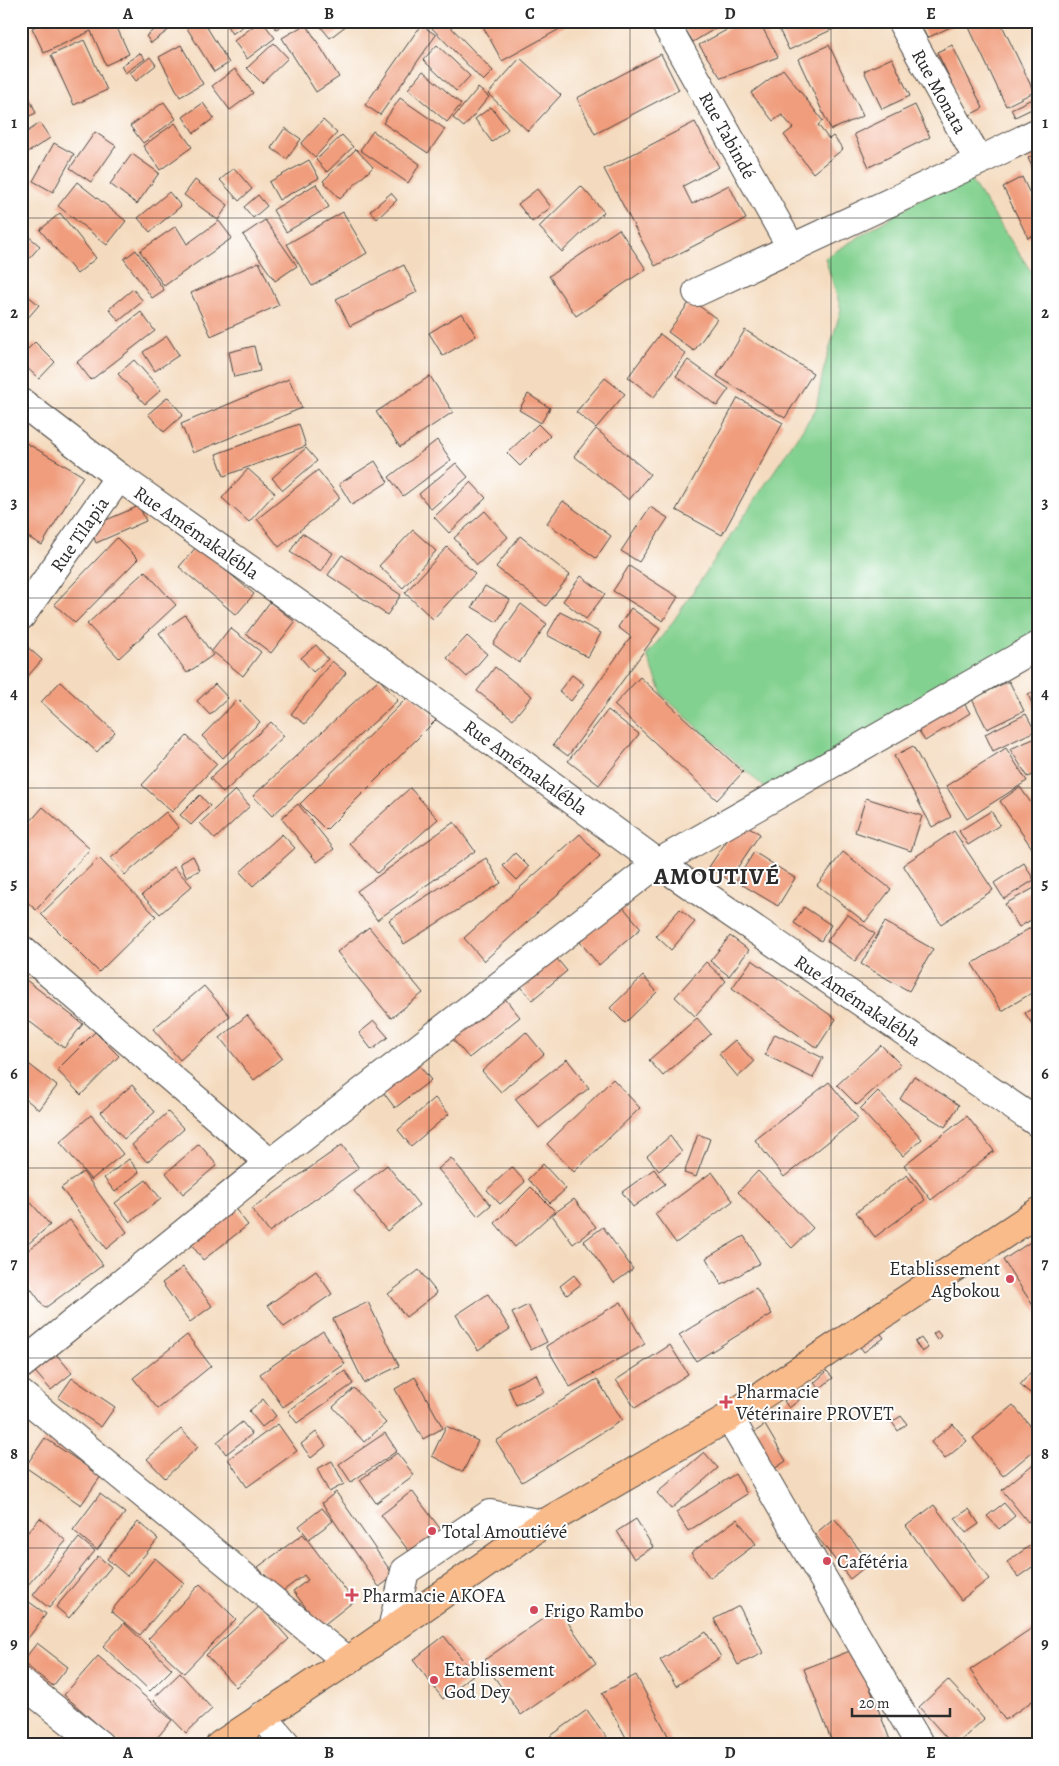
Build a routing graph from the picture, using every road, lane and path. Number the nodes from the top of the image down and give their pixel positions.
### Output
1 (664, 21) edge
2 (901, 21) edge
3 (1038, 132) edge
4 (979, 161) junction
5 (792, 249) junction
6 (697, 292) dead end
7 (21, 402) edge
8 (119, 477) junction
9 (21, 616) edge
10 (1038, 646) edge
11 (658, 863) junction
12 (21, 949) edge
13 (1038, 1123) edge
14 (270, 1163) junction
15 (1038, 1212) edge
16 (21, 1365) edge
17 (21, 1394) edge
18 (729, 1417) junction
19 (543, 1524) junction
20 (392, 1629) junction
21 (347, 1661) junction
22 (21, 1682) edge
23 (262, 1716) junction
24 (100, 1745) edge
25 (220, 1745) edge
26 (287, 1745) edge
27 (920, 1745) edge

1 - 5 street, Rue Tabindé
2 - 4 street, Rue Monata
3 - 4 street
4 - 5 street
5 - 6 street
7 - 8 street, Rue Amémakalébla
8 - 9 street, Rue Tilapia
8 - 11 street, Rue Amémakalébla
10 - 11 street
11 - 13 street, Rue Amémakalébla
11 - 14 street
12 - 14 street
14 - 16 street
15 - 18 highway
17 - 21 street
18 - 19 highway
18 - 27 street
19 - 20 highway
19 - 20 street
20 - 21 highway
21 - 23 highway
22 - 24 street
23 - 25 highway
23 - 26 street

